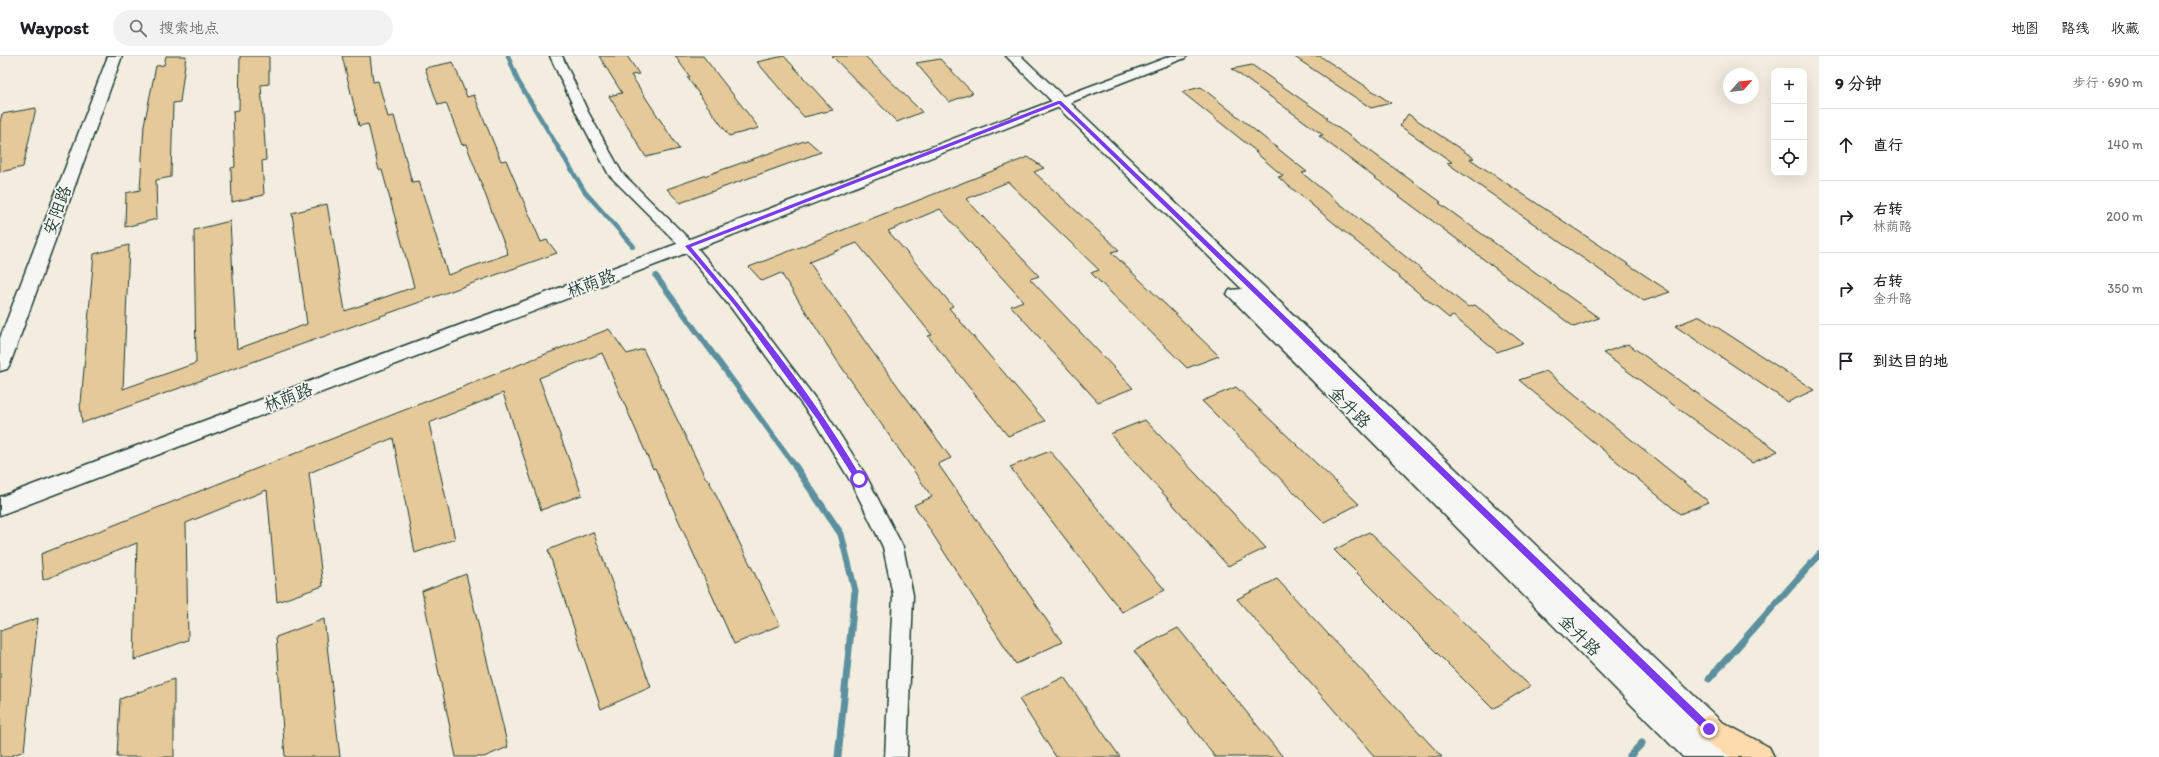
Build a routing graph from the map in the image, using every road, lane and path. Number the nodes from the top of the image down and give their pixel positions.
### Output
1 (115, 56) edge
2 (556, 56) edge
3 (998, 56) edge
4 (1013, 56) edge
5 (1181, 56) edge
6 (1054, 104) junction
7 (688, 246) junction
8 (0, 364) edge
9 (0, 506) edge
10 (1709, 729) junction
11 (896, 757) edge
12 (1703, 757) edge
13 (1738, 757) edge
14 (1759, 757) edge

1 - 8 street, 安阳路
2 - 7 street
3 - 6 main road, 金升路
4 - 6 main road, 金升路
5 - 6 street, 林荫路
6 - 7 street, 林荫路
6 - 10 main road, 金升路
6 - 12 main road, 金升路
7 - 9 street, 林荫路
7 - 11 street
10 - 13 main road, 金升路
10 - 14 highway

